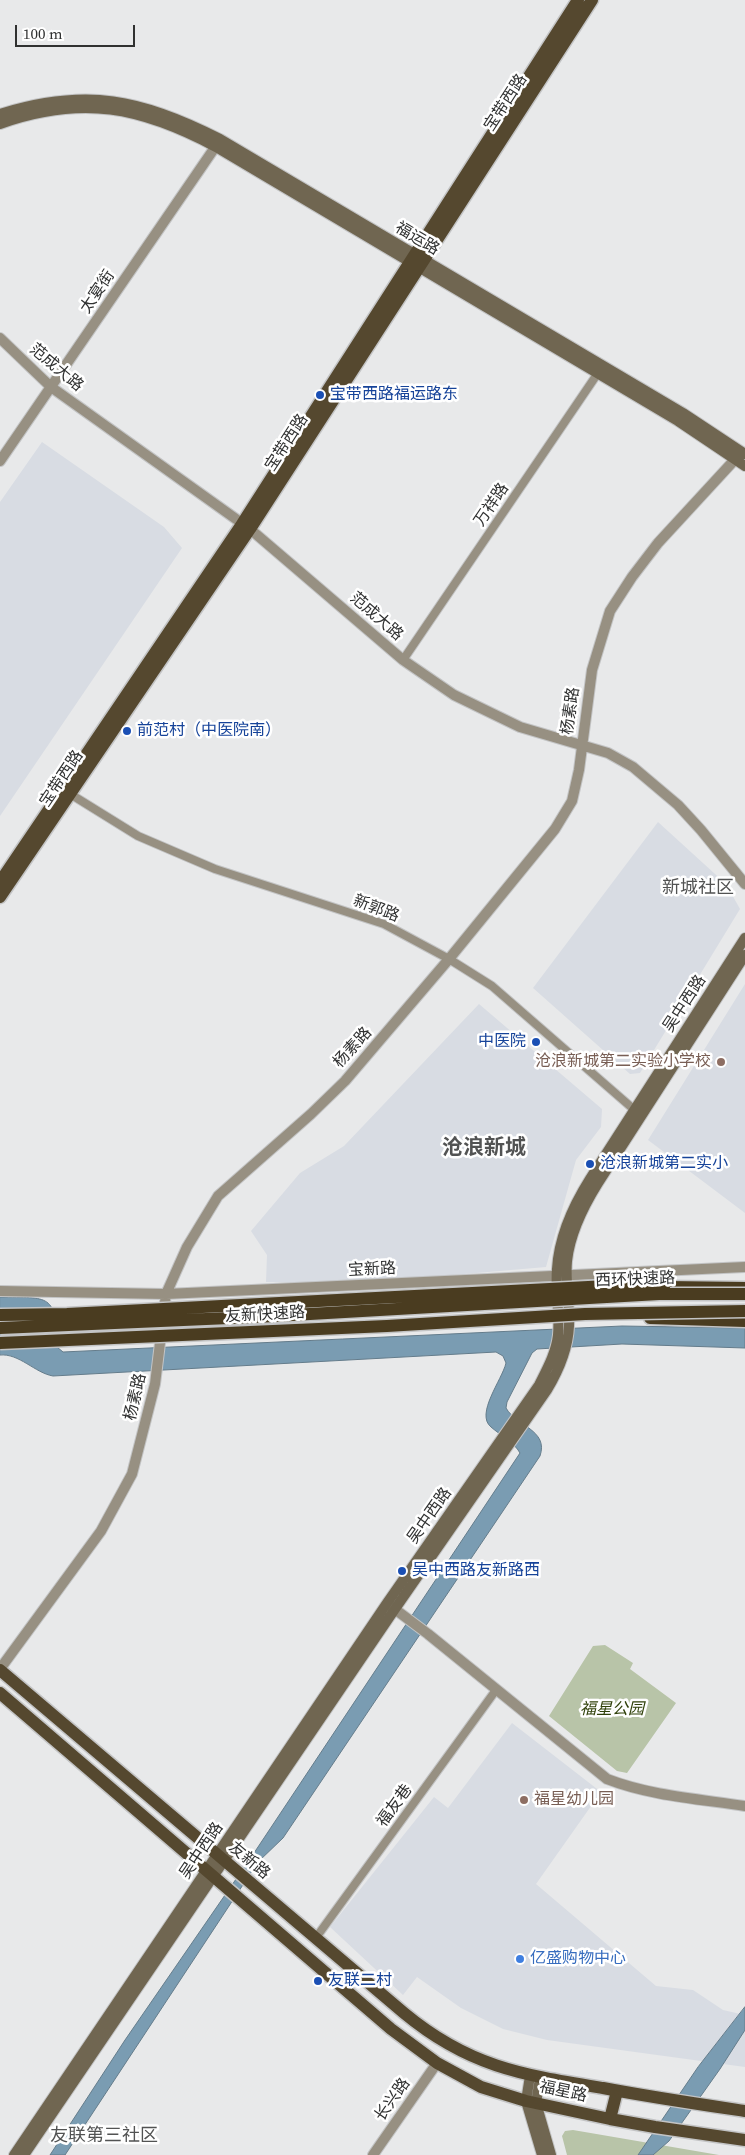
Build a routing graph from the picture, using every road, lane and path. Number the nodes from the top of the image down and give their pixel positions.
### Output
1 (578, 0) edge
2 (592, 0) edge
3 (57, 105) junction
4 (0, 114) edge
5 (0, 124) edge
6 (218, 143) junction
7 (478, 167) junction
8 (418, 262) junction
9 (0, 338) edge
10 (601, 370) junction
11 (51, 387) junction
12 (741, 455) edge
13 (0, 461) edge
14 (745, 466) edge
15 (246, 526) junction
16 (403, 660) junction
17 (582, 744) junction
18 (67, 792) junction
19 (0, 882) edge
20 (745, 884) edge
21 (0, 897) edge
22 (745, 938) edge
23 (745, 955) edge
24 (449, 958) junction
25 (638, 1113) junction
26 (745, 1267) edge
27 (562, 1276) junction
28 (574, 1288) junction
29 (745, 1288) edge
30 (0, 1291) edge
31 (166, 1294) junction
32 (659, 1294) junction
33 (745, 1294) edge
34 (526, 1302) joint
35 (745, 1311) edge
36 (585, 1314) junction
37 (0, 1315) edge
38 (530, 1318) joint
39 (745, 1321) edge
40 (564, 1323) junction
41 (0, 1328) edge
42 (0, 1343) edge
43 (524, 1416) junction
44 (391, 1606) junction
45 (0, 1670) edge
46 (496, 1690) junction
47 (0, 1693) edge
48 (745, 1806) edge
49 (225, 1862) junction
50 (214, 1877) junction
51 (316, 1939) junction
52 (437, 2063) junction
53 (488, 2063) joint
54 (535, 2077) junction
55 (617, 2091) junction
56 (531, 2102) junction
57 (745, 2111) edge
58 (610, 2119) junction
59 (745, 2140) edge
60 (14, 2155) edge
61 (24, 2155) edge
62 (373, 2155) edge
63 (542, 2155) edge
64 (551, 2155) edge

1 - 7 main road, 宝带西路
2 - 7 main road, 宝带西路
3 - 4 main road
3 - 5 main road
3 - 6 main road, 福运路
6 - 8 main road, 福运路
6 - 11 street, 太宴街
7 - 8 main road, 宝带西路
8 - 10 main road, 福运路
8 - 15 main road, 宝带西路
9 - 11 street, 范成大路
10 - 12 main road, 福运路
10 - 16 street, 万祥路
11 - 13 street, 太宴街
11 - 15 street, 范成大路
12 - 14 main road, 福运路
12 - 17 street, 杨素路
15 - 16 street, 范成大路
15 - 18 main road, 宝带西路
16 - 17 street, 范成大路
17 - 20 street, 范成大路
17 - 24 street, 杨素路
18 - 19 main road, 宝带西路
18 - 21 main road, 宝带西路
18 - 24 street, 新郭路
22 - 25 main road, 吴中西路
23 - 25 main road, 吴中西路
24 - 25 street, 新郭路
24 - 31 street, 杨素路
25 - 27 main road, 吴中西路
26 - 27 street, 宝新路
27 - 31 street, 宝新路
27 - 40 main road, 吴中西路
28 - 29 highway, bridge
28 - 32 highway, bridge
28 - 37 highway, bridge
30 - 31 street, 宝新路
31 - 45 street, 杨素路
32 - 33 highway, 西环快速路, bridge
32 - 34 highway, 西环快速路, bridge
34 - 41 highway, 友新快速路, bridge
35 - 36 highway, 西环快速路, bridge
36 - 38 highway, 西环快速路, bridge
36 - 39 highway, bridge
38 - 42 highway, 友新快速路, bridge
40 - 43 main road, 吴中西路
40 - 43 main road, 吴中西路
43 - 44 main road, 吴中西路
44 - 46 street
44 - 49 main road, 吴中西路
45 - 49 main road, 友新路
46 - 48 street
46 - 51 street, 福友巷
47 - 50 main road
49 - 50 main road, 吴中西路
49 - 51 main road, 友新路
50 - 52 main road, 福星路
50 - 60 main road, 吴中西路
50 - 61 main road, 吴中西路
51 - 53 main road, 友新路
52 - 56 main road, 福星路
52 - 62 street, 长兴路
53 - 54 main road, 福星路
54 - 55 main road, 福星路
54 - 56 main road
55 - 57 main road, 福星路
55 - 58 main road
56 - 58 main road, 福星路
56 - 63 main road
56 - 64 main road
58 - 59 main road, 福星路

